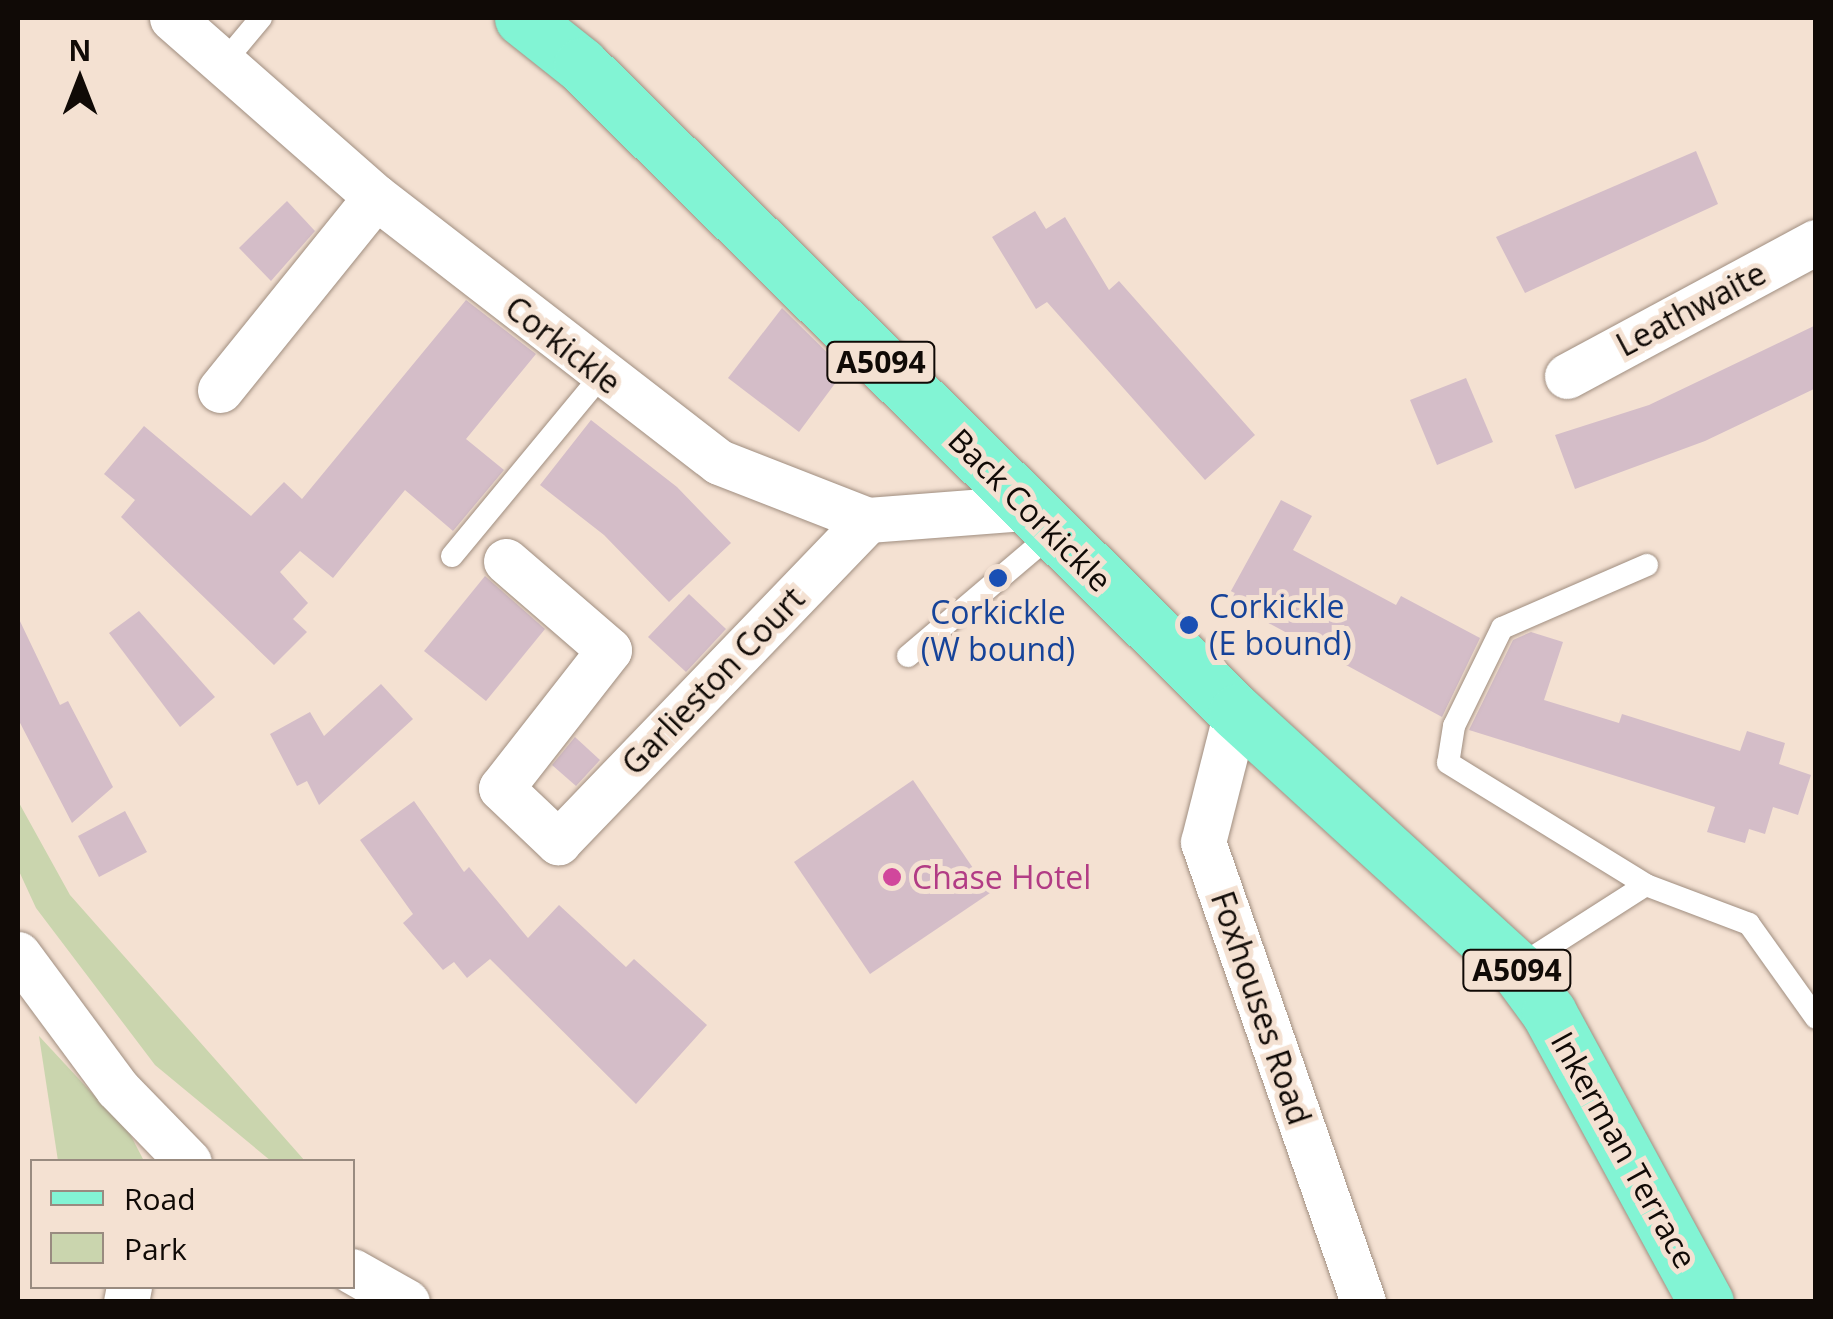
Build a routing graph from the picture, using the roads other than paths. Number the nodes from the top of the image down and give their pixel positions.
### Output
1 (172, 18) edge
2 (261, 18) edge
3 (522, 18) edge
4 (225, 61) junction
5 (376, 197) junction
6 (1816, 242) edge
7 (602, 376) junction
8 (1566, 376) dead end
9 (220, 390) dead end
10 (868, 520) junction
11 (1038, 520) junction
12 (452, 556) dead end
13 (506, 561) dead end
14 (1647, 565) dead end
15 (908, 656) dead end
16 (1236, 712) junction
17 (1646, 885) junction
18 (18, 954) edge
19 (1516, 968) junction
20 (1816, 1018) edge
21 (184, 1159) edge
22 (355, 1273) edge
23 (406, 1302) edge
24 (1363, 1302) edge
25 (1706, 1302) edge

1 - 4 street, Corkickle
2 - 4 lane
3 - 11 main road, Back Corkickle / A5094
4 - 5 street, Corkickle
5 - 7 street, Corkickle
5 - 9 street
6 - 8 street, Leathwaite
7 - 10 street, Corkickle
7 - 12 lane
10 - 11 street, Corkickle
10 - 13 street, Garlieston Court
11 - 15 lane
11 - 16 main road, Back Corkickle / A5094
14 - 17 lane
16 - 19 main road, Inkerman Terrace / A5094
16 - 24 street, Foxhouses Road
17 - 19 lane
17 - 20 lane
18 - 21 street
19 - 25 main road, Inkerman Terrace / A5094
22 - 23 street

